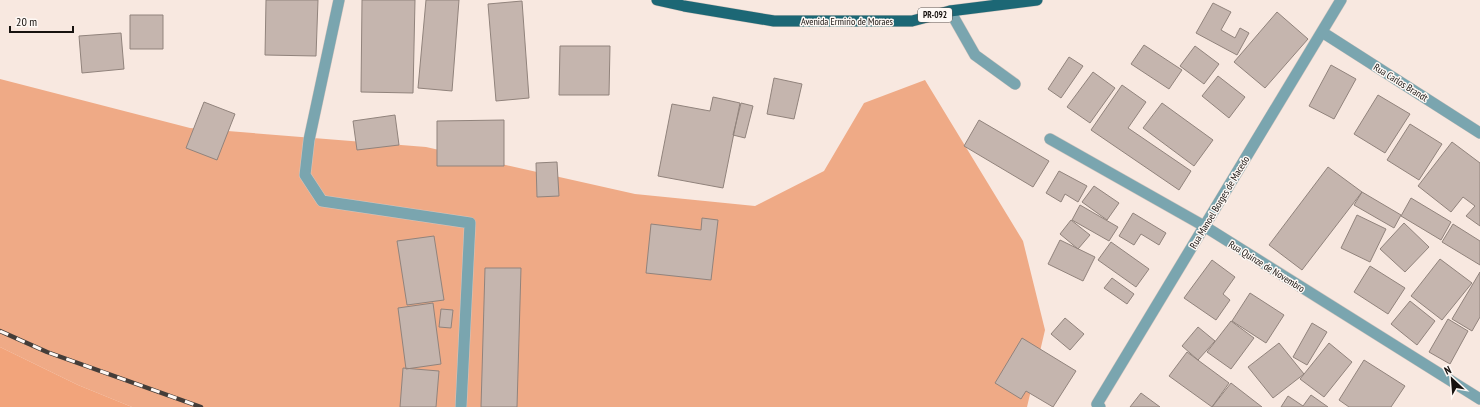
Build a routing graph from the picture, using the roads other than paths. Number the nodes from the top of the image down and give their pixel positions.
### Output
1 (339, 0) edge
2 (657, 0) edge
3 (1037, 0) edge
4 (1341, 0) edge
5 (950, 11) junction
6 (1322, 32) junction
7 (1014, 84) dead end
8 (1480, 133) edge
9 (1050, 139) dead end
10 (1204, 226) junction
11 (1480, 400) edge
12 (1098, 406) edge
13 (461, 407) edge

1 - 13 street
2 - 5 main road, Avenida Ermirio de Moraes / PR-092
3 - 5 main road, Avenida Ermirio de Moraes / PR-092
4 - 6 street, Rua Manoel Borges de Macedo
5 - 7 street
6 - 8 street, Rua Carlos Brandt
6 - 10 street, Rua Manoel Borges de Macedo
9 - 10 street, Rua Quinze de Novembro
10 - 11 street, Rua Quinze de Novembro
10 - 12 street, Rua Manoel Borges de Macedo

